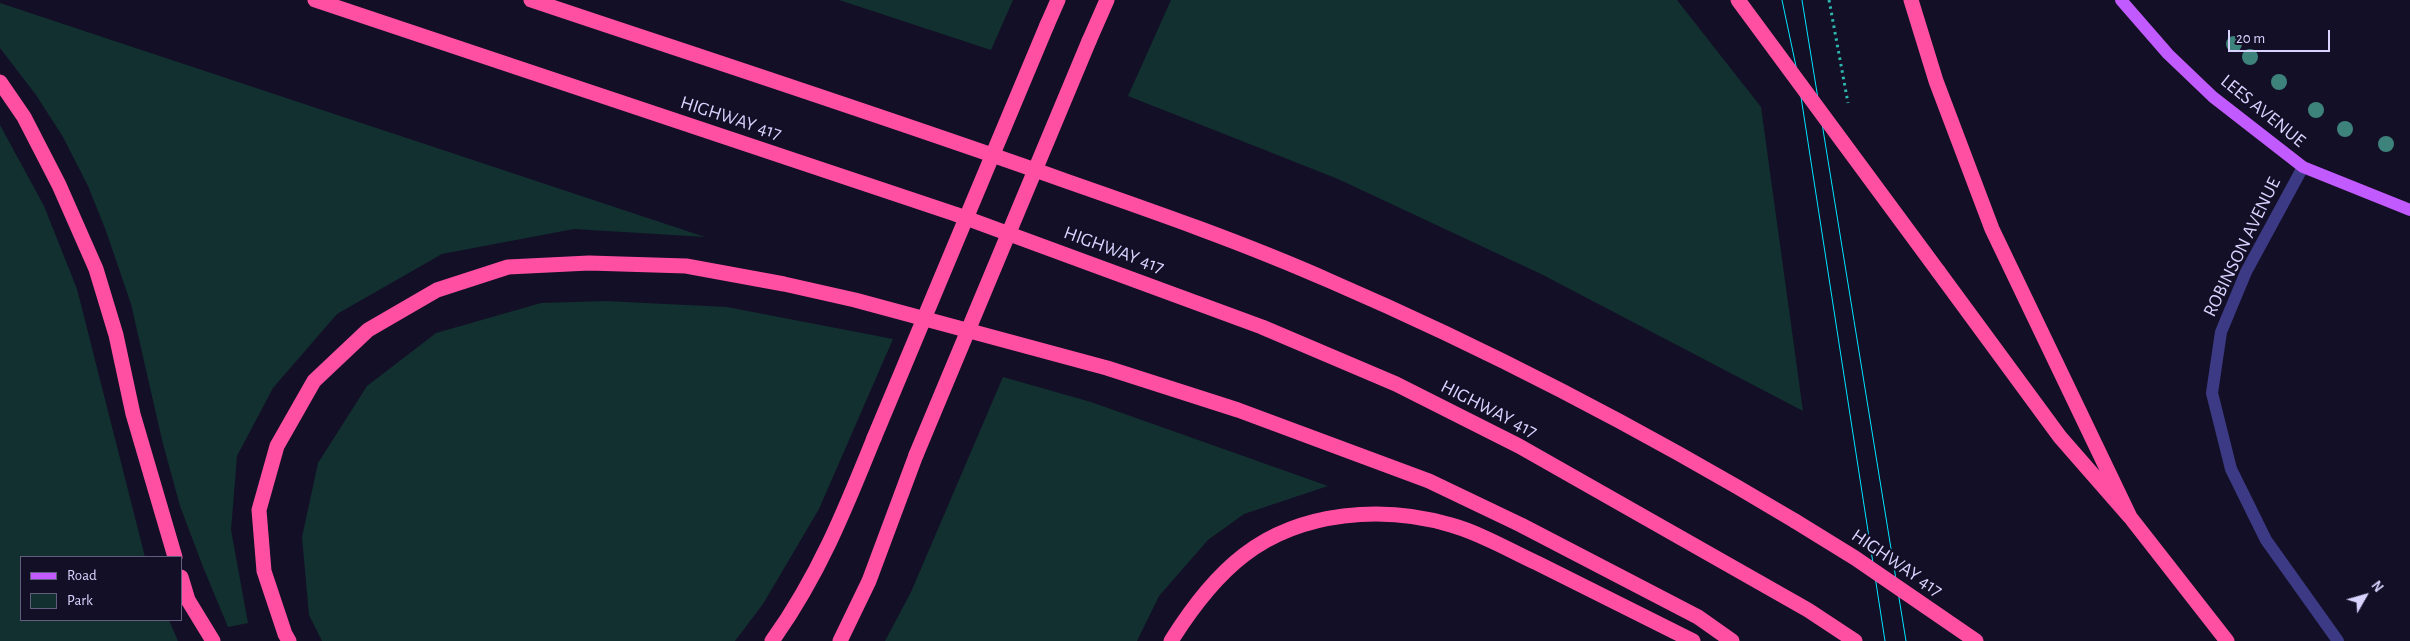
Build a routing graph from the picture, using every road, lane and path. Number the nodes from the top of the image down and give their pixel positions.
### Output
1 (315, 0) edge
2 (531, 0) edge
3 (1058, 0) edge
4 (1107, 0) edge
5 (1738, 0) edge
6 (1828, 0) edge
7 (1911, 0) edge
8 (2121, 0) edge
9 (0, 82) edge
10 (1849, 109) dead end
11 (2303, 167) junction
12 (2410, 210) edge
13 (2130, 517) junction
14 (175, 556) edge
15 (182, 580) edge
16 (212, 641) edge
17 (289, 641) edge
18 (772, 641) edge
19 (840, 641) edge
20 (1171, 641) edge
21 (1693, 641) edge
22 (1732, 641) edge
23 (1855, 641) edge
24 (1976, 641) edge
25 (2227, 641) edge
26 (2338, 641) edge

1 - 23 highway, HIGHWAY 417
2 - 24 highway, HIGHWAY 417, bridge
3 - 18 highway, bridge
4 - 19 highway, bridge
5 - 13 highway, bridge
6 - 10 path
7 - 13 highway
8 - 11 main road, LEES AVENUE
9 - 14 highway
11 - 12 main road, LEES AVENUE
11 - 26 street, ROBINSON AVENUE
13 - 25 highway
15 - 16 highway
17 - 22 highway
20 - 21 highway

